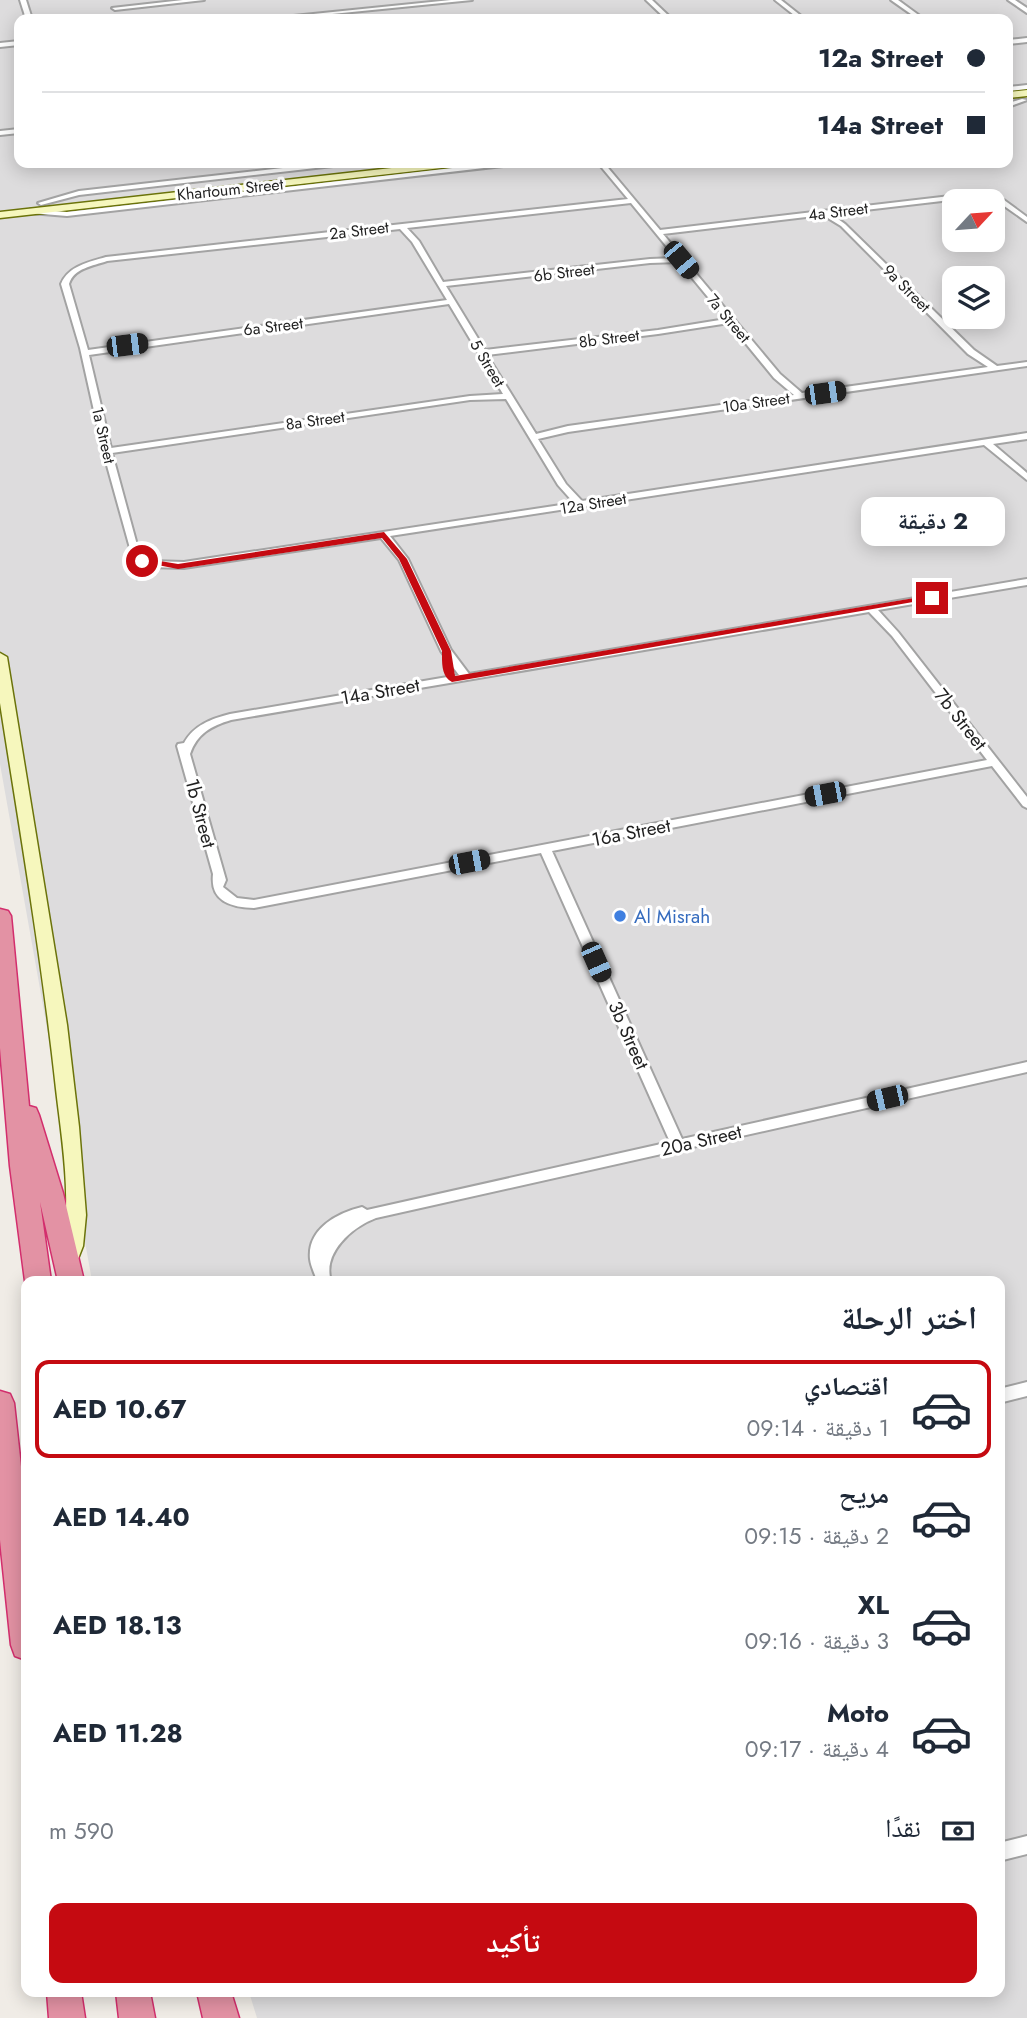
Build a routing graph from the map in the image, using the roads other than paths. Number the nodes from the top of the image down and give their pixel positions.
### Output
1 (112, 0) edge
2 (201, 0) edge
3 (469, 0) edge
4 (649, 0) edge
5 (778, 0) edge
6 (894, 0) edge
7 (1011, 0) edge
8 (445, 1) edge
9 (115, 8) junction
10 (352, 11) junction
11 (1027, 11) edge
12 (118, 14) edge
13 (320, 14) edge
14 (354, 14) edge
15 (664, 14) edge
16 (796, 14) edge
17 (914, 14) edge
18 (330, 168) edge
19 (334, 168) edge
20 (415, 168) edge
21 (467, 168) edge
22 (605, 168) edge
23 (301, 181) junction
24 (630, 198) junction
25 (602, 202) joint
26 (0, 208) edge
27 (31, 211) junction
28 (837, 212) junction
29 (825, 213) junction
30 (0, 215) edge
31 (1027, 220) edge
32 (412, 224) junction
33 (843, 225) junction
34 (401, 226) junction
35 (659, 234) junction
36 (415, 241) junction
37 (679, 257) junction
38 (116, 258) joint
39 (76, 272) joint
40 (443, 287) junction
41 (69, 289) joint
42 (453, 304) junction
43 (733, 322) junction
44 (127, 345) joint
45 (84, 350) junction
46 (517, 350) joint
47 (971, 352) junction
48 (484, 355) junction
49 (1027, 364) edge
50 (995, 368) junction
51 (983, 370) junction
52 (777, 376) junction
53 (507, 393) junction
54 (800, 396) junction
55 (790, 398) junction
56 (532, 434) junction
57 (1027, 436) edge
58 (1000, 440) junction
59 (159, 442) joint
60 (987, 443) junction
61 (106, 449) junction
62 (1013, 463) junction
63 (1027, 477) edge
64 (562, 485) junction
65 (581, 505) junction
66 (568, 507) junction
67 (401, 533) junction
68 (384, 535) junction
69 (403, 559) junction
70 (158, 565) joint
71 (1027, 582) edge
72 (884, 606) junction
73 (871, 608) junction
74 (895, 634) junction
75 (446, 651) junction
76 (0, 657) edge
77 (466, 677) junction
78 (452, 679) junction
79 (192, 731) joint
80 (995, 762) junction
81 (1027, 804) edge
82 (545, 848) junction
83 (231, 896) joint
84 (0, 916) edge
85 (1027, 1067) edge
86 (14, 1079) junction
87 (678, 1145) junction
88 (69, 1272) edge
89 (37, 1276) edge
90 (323, 1276) edge
91 (1027, 1389) edge
92 (1005, 1394) edge
93 (0, 1403) edge
94 (21, 1598) edge
95 (1027, 1845) edge
96 (1005, 1850) edge
97 (65, 1997) edge
98 (134, 1997) edge
99 (215, 1997) edge
100 (67, 2018) edge
101 (137, 2018) edge
102 (221, 2018) edge

1 - 9 street
2 - 9 street
3 - 8 street
4 - 15 street
5 - 16 street
6 - 17 street
7 - 11 street
8 - 10 street
9 - 12 street
10 - 13 street
10 - 14 street
18 - 26 main road, Khartoum Street
19 - 23 main road
20 - 23 main road, Khartoum Street
21 - 27 street
22 - 24 street, 7a Street
23 - 27 main road, Khartoum Street
24 - 25 street, 2a Street
24 - 35 street, 7a Street
25 - 32 street, 2a Street
27 - 30 main road, Khartoum Street
28 - 29 street, 4a Street
28 - 31 street, 4a Street
28 - 33 street, 9a Street
29 - 33 street, 9a Street
29 - 35 street, 4a Street
32 - 34 street, 2a Street
32 - 36 street, 5 Street
33 - 47 street, 9a Street
34 - 36 street, 5 Street
34 - 38 street, 2a Street
35 - 37 street, 7a Street
36 - 40 street, 5 Street
37 - 40 street, 6b Street
37 - 43 street, 7a Street
38 - 39 street, 2a Street
39 - 41 street, 1a Street
40 - 42 street, 5 Street
41 - 45 street, 1a Street
42 - 44 street, 6a Street
42 - 48 street, 5 Street
43 - 46 street, 8b Street
43 - 52 street, 7a Street
44 - 45 street, 6a Street
45 - 61 street, 1a Street
46 - 48 street, 8b Street
47 - 50 street, 9a Street
47 - 51 street, 9a Street
48 - 53 street, 5 Street
49 - 50 street, 10a Street
50 - 51 street, 10a Street
51 - 54 street, 10a Street
52 - 54 street, 7a Street
52 - 55 street, 7a Street
53 - 56 street, 5 Street
53 - 59 street, 8a Street
54 - 55 street, 10a Street
55 - 56 street, 10a Street
56 - 64 street, 5 Street
57 - 58 street, 12a Street
58 - 60 street, 12a Street
58 - 62 street
59 - 61 street, 8a Street
60 - 62 street
60 - 65 street, 12a Street
61 - 70 street, 1a Street
62 - 63 street
64 - 65 street, 5 Street
64 - 66 street, 5 Street
65 - 66 street, 12a Street
66 - 67 street, 12a Street
67 - 68 street, 12a Street
67 - 69 street
68 - 69 street
68 - 70 street, 12a Street
69 - 75 street
71 - 72 street, 14a Street
72 - 73 street, 14a Street
72 - 74 street, 7b Street
73 - 74 street, 7b Street
73 - 77 street, 14a Street
74 - 80 street, 7b Street
75 - 77 street
75 - 78 street
76 - 88 main road
77 - 78 street, 14a Street
78 - 79 street, 14a Street
79 - 83 street, 1b Street
80 - 81 street, 7b Street
80 - 82 street, 16a Street
82 - 83 street, 16a Street
82 - 87 street, 3b Street
84 - 86 highway
85 - 87 street, 20a Street
86 - 88 highway
86 - 89 highway
87 - 90 street, 20a Street
91 - 92 street
93 - 94 highway
95 - 96 street
97 - 100 highway
98 - 101 highway
99 - 102 highway

